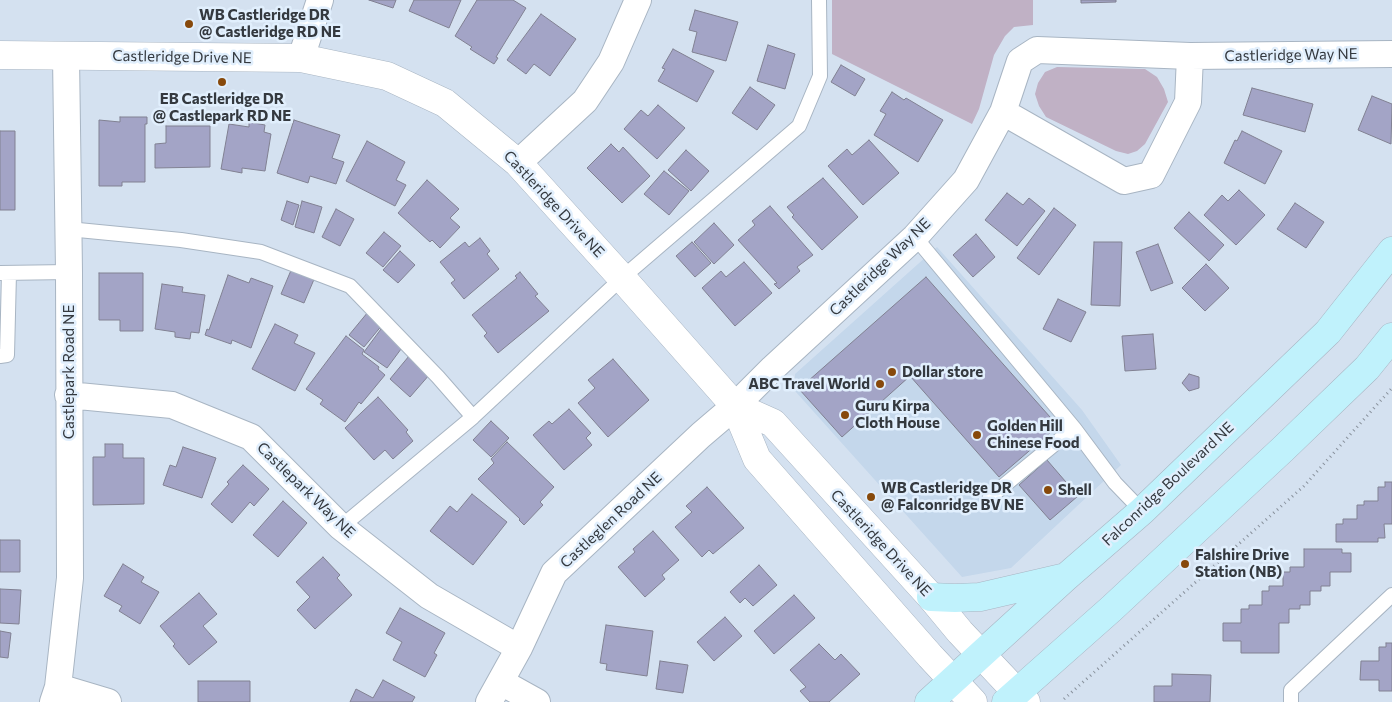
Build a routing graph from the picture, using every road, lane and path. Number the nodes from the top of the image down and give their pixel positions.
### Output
1 (320, 0) edge
2 (819, 0) edge
3 (634, 2) edge
4 (1392, 54) edge
5 (0, 55) edge
6 (66, 56) junction
7 (1190, 56) junction
8 (301, 58) junction
9 (1003, 112) junction
10 (518, 163) junction
11 (68, 229) junction
12 (915, 236) junction
13 (1392, 251) edge
14 (4, 272) edge
15 (69, 272) junction
16 (622, 278) junction
17 (1392, 337) edge
18 (0, 356) edge
19 (1392, 388) edge
20 (68, 395) junction
21 (736, 406) junction
22 (473, 417) junction
23 (1074, 428) junction
24 (990, 497) dead end
25 (1142, 511) junction
26 (342, 527) junction
27 (1066, 577) junction
28 (1392, 595) edge
29 (931, 597) junction
30 (519, 648) junction
31 (981, 653) junction
32 (953, 681) junction
33 (495, 692) edge
34 (56, 695) edge
35 (1016, 699) edge
36 (1064, 699) dead end
37 (108, 702) edge
38 (537, 702) edge
39 (930, 702) edge
40 (973, 702) edge
41 (1291, 702) edge

1 - 8 street
2 - 16 lane
3 - 10 street
4 - 7 street, Castleridge Way NE
5 - 6 street, Castleridge Drive NE
6 - 8 street, Castleridge Drive NE
6 - 11 street, Castlepark Road NE
7 - 9 street, Castleridge Way NE
7 - 9 street
8 - 10 street, Castleridge Drive NE
9 - 12 street, Castleridge Way NE
10 - 16 street, Castleridge Drive NE
11 - 15 street, Castlepark Road NE
11 - 22 lane
12 - 21 street, Castleridge Way NE
12 - 23 lane
13 - 25 main road, Falconridge Boulevard NE
14 - 15 lane
14 - 18 lane
15 - 20 street, Castlepark Road NE
16 - 21 street, Castleridge Drive NE
16 - 22 lane
17 - 35 main road
19 - 36 path
20 - 26 street, Castlepark Way NE
20 - 34 street, Castlepark Road NE
21 - 29 street, Castleridge Drive NE
21 - 30 street, Castleglen Road NE
21 - 32 street, Castleridge Drive NE
22 - 26 lane
23 - 24 lane
23 - 25 lane
25 - 27 main road, Falconridge Boulevard NE
26 - 30 street, Castlepark Way NE
27 - 29 main road
27 - 31 main road, Falconridge Boulevard NE
28 - 41 lane
29 - 31 street, Castleridge Drive NE
30 - 33 street, Castleglen Road NE
31 - 32 main road, Falconridge Boulevard NE
31 - 35 street, Castleridge Drive NE
32 - 39 main road, Falconridge Boulevard NE
32 - 40 street, Castleridge Drive NE
33 - 38 street, Castleglen Road NE
34 - 37 street, Castlepark Road NE

